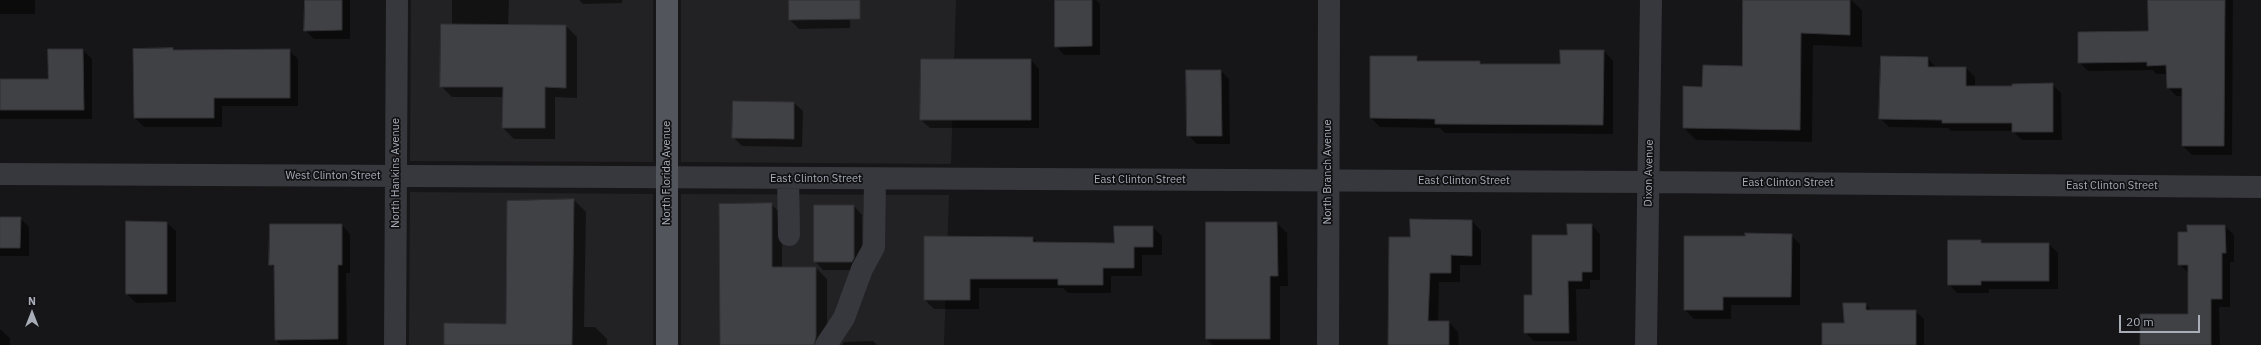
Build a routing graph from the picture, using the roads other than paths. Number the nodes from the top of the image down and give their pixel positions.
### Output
1 (397, 0) edge
2 (667, 0) edge
3 (1328, 0) edge
4 (1651, 0) edge
5 (0, 174) edge
6 (396, 177) junction
7 (667, 178) junction
8 (788, 178) junction
9 (874, 179) junction
10 (1328, 181) junction
11 (1649, 182) junction
12 (2261, 187) edge
13 (789, 235) dead end
14 (395, 345) edge
15 (667, 345) edge
16 (826, 345) edge
17 (1328, 345) edge
18 (1646, 345) edge

1 - 6 street, North Hankins Avenue
2 - 7 main road, North Florida Avenue
3 - 10 street, North Branch Avenue
4 - 11 street, Dixon Avenue
5 - 6 street, West Clinton Street
6 - 7 street, West Clinton Street
6 - 14 street, North Hankins Avenue
7 - 8 street, East Clinton Street
7 - 15 main road, North Florida Avenue
8 - 9 street, East Clinton Street
8 - 13 street
9 - 10 street, East Clinton Street
9 - 16 street
10 - 11 street, East Clinton Street
10 - 17 street, North Branch Avenue
11 - 12 street, East Clinton Street
11 - 18 street, Dixon Avenue

